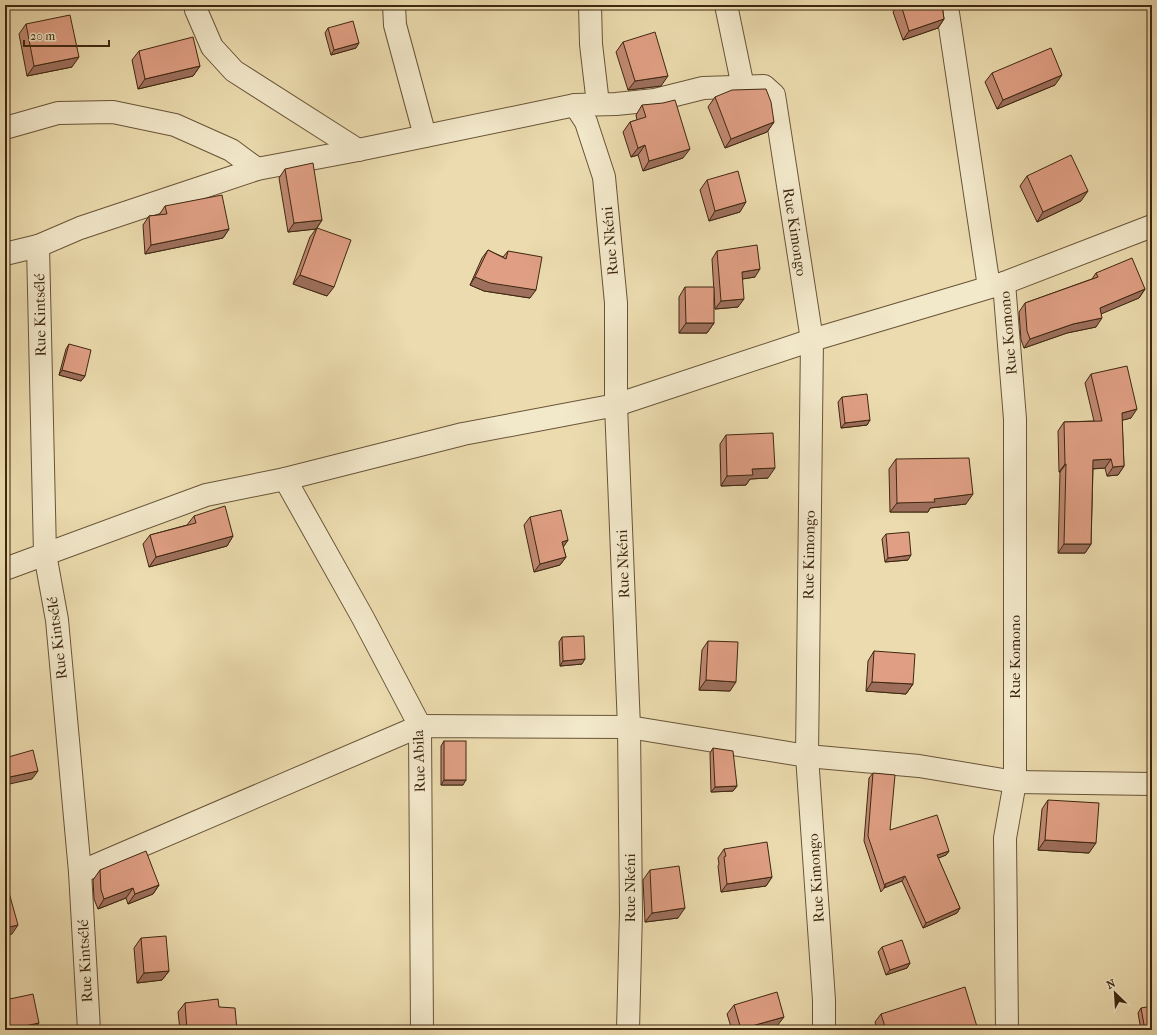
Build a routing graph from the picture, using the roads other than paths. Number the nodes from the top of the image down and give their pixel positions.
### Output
1 (195, 5) edge
2 (394, 5) edge
3 (590, 5) edge
4 (726, 5) edge
5 (945, 5) edge
6 (753, 87) junction
7 (598, 104) junction
8 (575, 105) junction
9 (5, 128) edge
10 (425, 136) junction
11 (358, 150) junction
12 (258, 169) junction
13 (1152, 226) edge
14 (38, 246) junction
15 (5, 254) edge
16 (996, 285) junction
17 (812, 340) junction
18 (616, 405) junction
19 (285, 479) junction
20 (45, 554) junction
21 (5, 569) edge
22 (420, 726) junction
23 (629, 727) junction
24 (807, 756) junction
25 (1015, 782) junction
26 (1152, 784) edge
27 (80, 872) junction
28 (89, 1030) edge
29 (422, 1030) edge
30 (628, 1030) edge
31 (824, 1030) edge
32 (1007, 1030) edge

1 - 11 street
2 - 10 street
3 - 7 street
4 - 6 street, Rue Kimongo
5 - 16 street, Rue Komono
6 - 7 street
6 - 17 street, Rue Kimongo
7 - 8 street
8 - 10 street
8 - 18 street, Rue Nkéni
9 - 12 street
10 - 11 street
11 - 12 street
12 - 14 street
13 - 16 street
14 - 15 street
14 - 20 street, Rue Kintsélé
16 - 17 street
16 - 25 street, Rue Komono
17 - 18 street
17 - 24 street, Rue Kimongo
18 - 19 street
18 - 23 street, Rue Nkéni
19 - 20 street
19 - 22 street, Rue Abila
20 - 21 street
20 - 27 street, Rue Kintsélé
22 - 23 street
22 - 27 street
22 - 29 street, Rue Abila
23 - 24 street
23 - 30 street, Rue Nkéni
24 - 25 street
24 - 31 street, Rue Kimongo
25 - 26 street
25 - 32 street, Rue Komono
27 - 28 street, Rue Kintsélé

